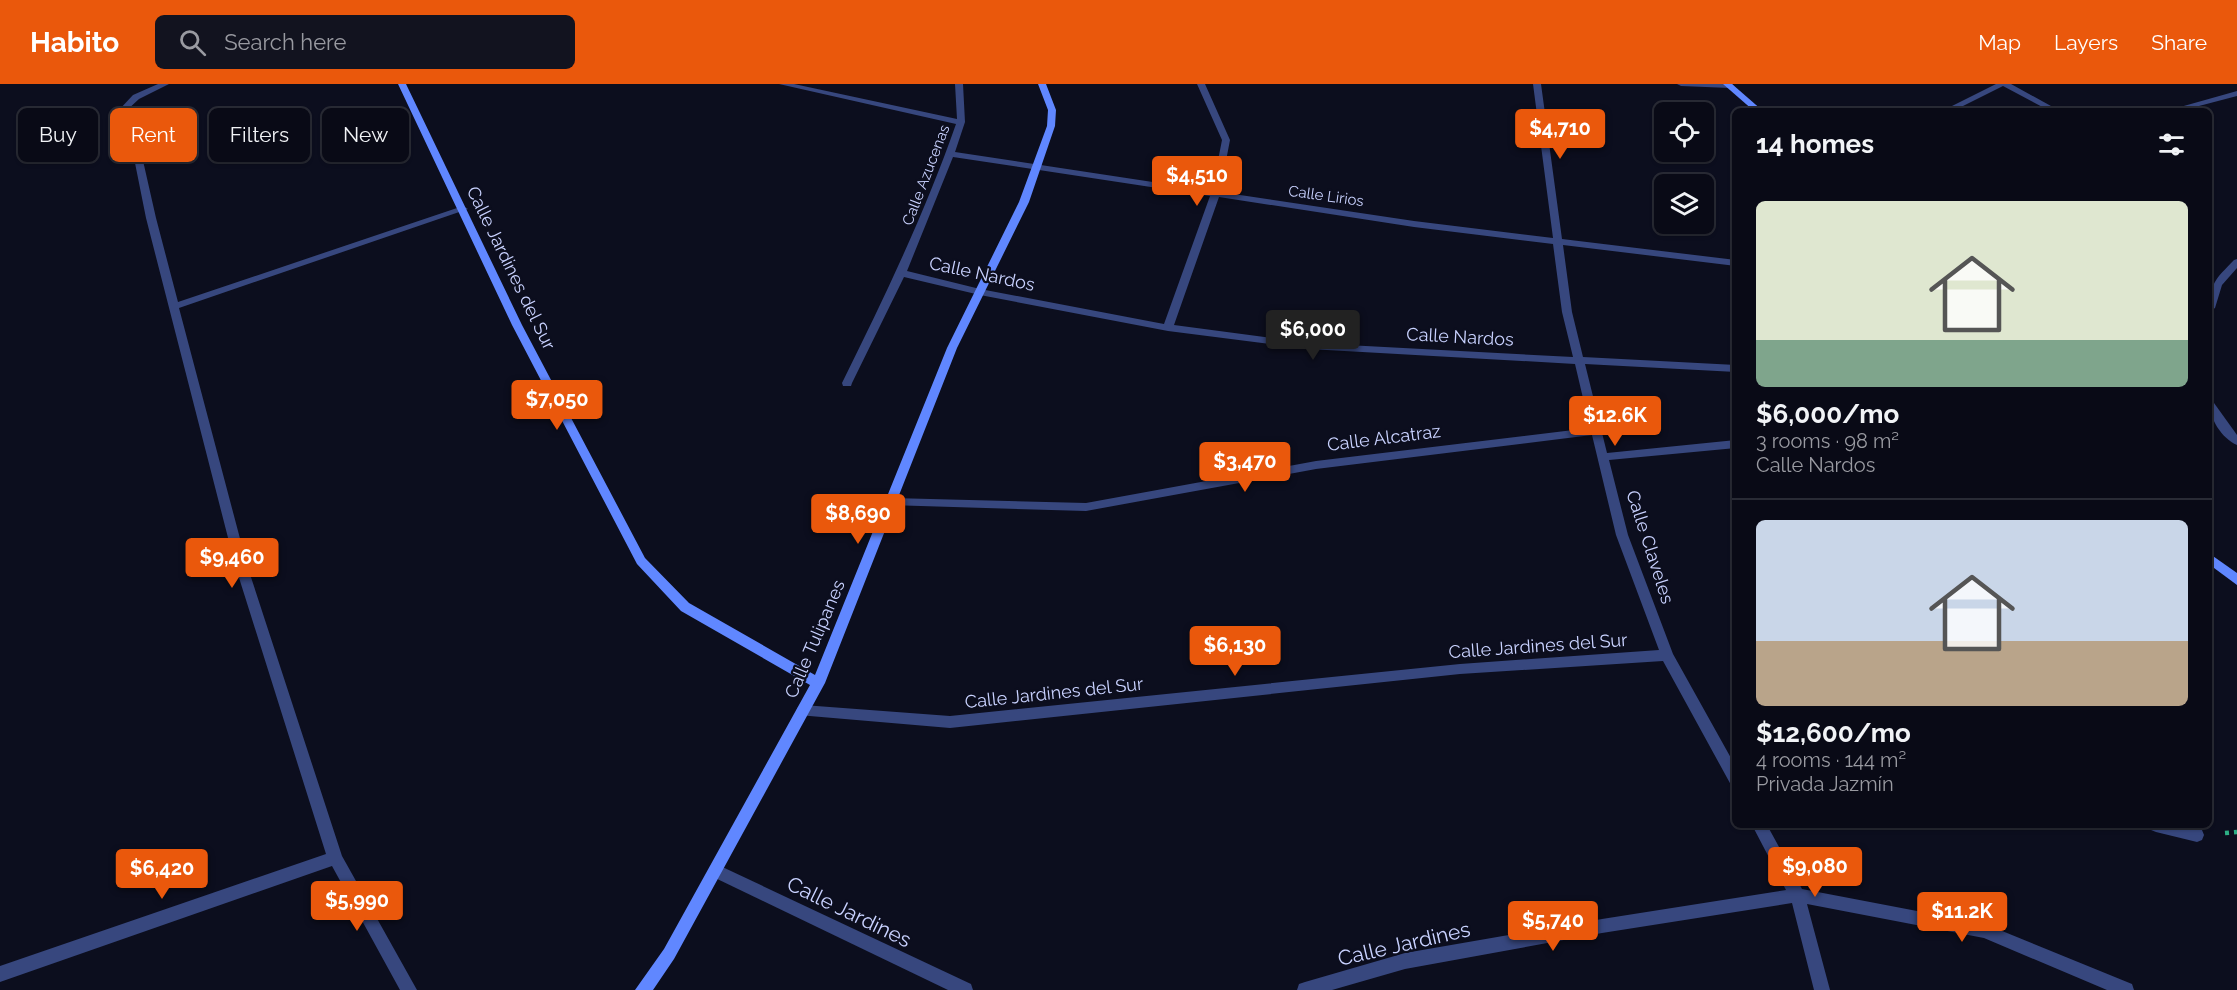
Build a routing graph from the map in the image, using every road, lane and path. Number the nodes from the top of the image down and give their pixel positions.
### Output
1 (165, 84) edge
2 (402, 84) edge
3 (783, 84) edge
4 (959, 84) edge
5 (1042, 84) edge
6 (1201, 84) edge
7 (1537, 84) edge
8 (1681, 84) edge
9 (2004, 84) edge
10 (1729, 85) edge
11 (2237, 93) edge
12 (1756, 108) edge
13 (1952, 108) edge
14 (2050, 108) edge
15 (2181, 108) edge
16 (961, 122) junction
17 (950, 154) junction
18 (1036, 169) junction
19 (1215, 196) junction
20 (463, 209) junction
21 (1557, 240) junction
22 (1732, 262) edge
23 (2237, 262) edge
24 (902, 273) junction
25 (980, 292) junction
26 (2212, 301) edge
27 (176, 306) junction
28 (1168, 328) junction
29 (1578, 359) junction
30 (1732, 369) edge
31 (847, 383) dead end
32 (2212, 409) edge
33 (1596, 431) junction
34 (2237, 441) edge
35 (1732, 444) edge
36 (1603, 457) junction
37 (891, 502) junction
38 (2212, 561) edge
39 (2237, 580) edge
40 (1667, 655) junction
41 (818, 683) junction
42 (803, 711) junction
43 (1732, 774) edge
44 (1761, 828) edge
45 (2168, 828) edge
46 (2197, 835) dead end
47 (334, 858) junction
48 (716, 871) junction
49 (1797, 895) junction
50 (0, 974) edge
51 (409, 990) edge
52 (643, 990) edge
53 (965, 990) edge
54 (1305, 990) edge
55 (1822, 990) edge
56 (2126, 990) edge

1 - 27 street
2 - 20 main road, Calle Jardines del Sur
3 - 16 street
4 - 16 street, Calle Azucenas
5 - 18 main road, Calle Tulipanes
6 - 19 street
7 - 21 street, Calle Claveles
8 - 10 street
9 - 13 street
9 - 14 street
10 - 12 main road
11 - 15 street
16 - 17 street, Calle Azucenas
17 - 18 street, Calle Lirios
17 - 24 street, Calle Azucenas
18 - 19 street, Calle Lirios
18 - 25 main road, Calle Tulipanes
19 - 21 street, Calle Lirios
19 - 28 street
20 - 27 street
20 - 41 main road, Calle Jardines del Sur
21 - 22 street, Calle Lirios
21 - 29 street, Calle Claveles
23 - 26 street
24 - 25 street, Calle Nardos
24 - 31 street, Calle Azucenas
25 - 28 street, Calle Nardos
25 - 37 main road, Calle Tulipanes
27 - 47 street
28 - 29 street, Calle Nardos
29 - 30 street, Calle Nardos
29 - 33 street, Calle Claveles
32 - 34 street
33 - 36 street, Calle Claveles
33 - 37 street, Calle Alcatraz
35 - 36 street
36 - 40 street, Calle Claveles
37 - 41 main road, Calle Tulipanes
38 - 39 main road
40 - 42 street, Calle Jardines del Sur
40 - 43 street, Calle Claveles
41 - 42 main road, Calle Tulipanes
42 - 48 main road, Calle Tulipanes
44 - 49 street
45 - 46 street
47 - 50 street
47 - 51 street
48 - 52 main road, Calle Tulipanes
48 - 53 street, Calle Jardines
49 - 54 street, Calle Jardines
49 - 55 street
49 - 56 street, Calle Jardines

